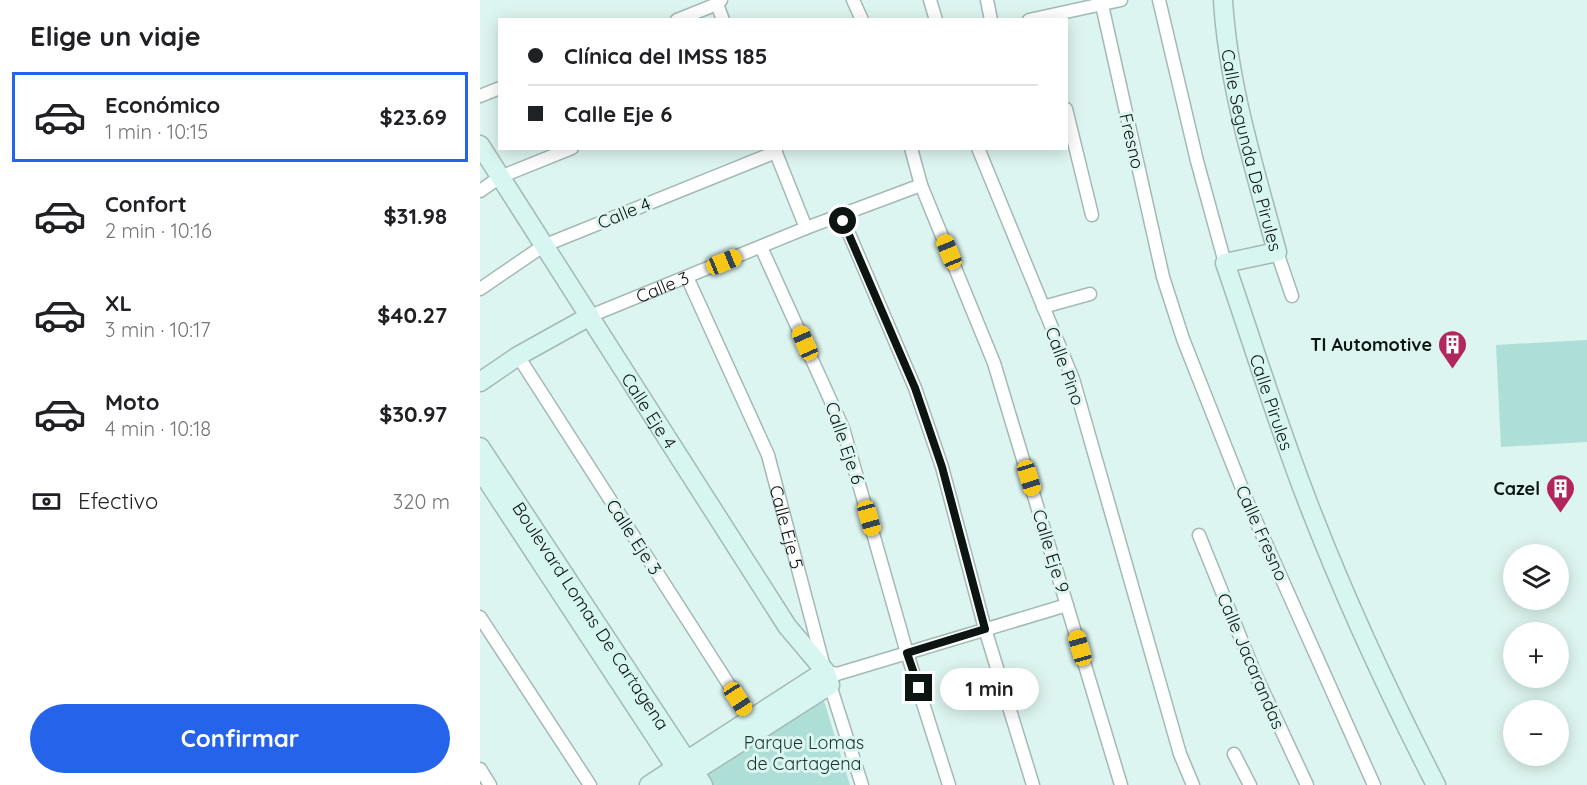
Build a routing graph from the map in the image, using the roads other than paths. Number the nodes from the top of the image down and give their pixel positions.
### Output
1 (853, 0) edge
2 (930, 0) edge
3 (987, 0) edge
4 (1121, 0) edge
5 (1159, 0) edge
6 (1223, 0) edge
7 (719, 2) edge
8 (1102, 4) junction
9 (682, 18) edge
10 (723, 18) edge
11 (861, 18) edge
12 (935, 18) edge
13 (991, 18) edge
14 (1045, 18) edge
15 (498, 89) edge
16 (480, 96) edge
17 (1068, 117) edge
18 (480, 146) edge
19 (567, 150) edge
20 (775, 150) edge
21 (912, 150) edge
22 (979, 150) edge
23 (500, 177) junction
24 (921, 185) junction
25 (480, 191) edge
26 (841, 215) junction
27 (1092, 215) dead end
28 (806, 228) junction
29 (543, 246) junction
30 (761, 246) junction
31 (1277, 252) junction
32 (1225, 263) junction
33 (687, 277) junction
34 (1163, 277) joint
35 (480, 288) edge
36 (1090, 294) dead end
37 (1292, 296) dead end
38 (1043, 307) junction
39 (590, 316) junction
40 (518, 356) junction
41 (480, 382) edge
42 (480, 447) edge
43 (480, 470) edge
44 (1199, 535) dead end
45 (1067, 605) junction
46 (480, 617) edge
47 (985, 629) junction
48 (907, 653) junction
49 (831, 676) junction
50 (751, 719) junction
51 (1234, 754) dead end
52 (480, 769) edge
53 (686, 776) edge
54 (490, 785) edge
55 (590, 785) edge
56 (649, 785) edge
57 (862, 785) edge
58 (949, 785) edge
59 (1033, 785) edge
60 (1121, 785) edge
61 (1193, 785) edge
62 (1250, 785) edge
63 (1307, 785) edge
64 (1374, 785) edge
65 (1436, 785) edge

1 - 11 street
2 - 12 street
3 - 13 street
4 - 8 street
5 - 32 street, Calle Pirules
6 - 31 street, Calle Segunda De Pirules
7 - 9 street
7 - 10 street
8 - 14 street
8 - 34 street, Fresno
15 - 16 street
17 - 27 street
18 - 23 street, Calle Eje 4
19 - 23 street
20 - 28 street
20 - 29 street, Calle 4
21 - 24 street, Calle Eje 9
22 - 38 street, Calle Pino
23 - 25 street
23 - 29 street, Calle Eje 4
24 - 26 street, Calle 3
24 - 45 street, Calle Eje 9
26 - 28 street, Calle 3
26 - 47 street
28 - 30 street, Calle 3
29 - 35 street, Calle 4
29 - 39 street, Calle Eje 4
30 - 33 street, Calle 3
30 - 48 street, Calle Eje 6
31 - 32 street
31 - 37 street, Calle Segunda De Pirules
32 - 65 street, Calle Pirules
33 - 39 street, Calle 3
33 - 49 street, Calle Eje 5
34 - 64 street, Calle Fresno
36 - 38 street
38 - 61 street, Calle Pino
39 - 40 street, Calle 3
39 - 49 street, Calle Eje 4
40 - 41 street, Calle 3
40 - 50 street, Calle Eje 3
42 - 53 street, Boulevard Lomas De Cartagena
43 - 53 street, Boulevard Lomas De Cartagena
44 - 63 street, Calle Jacarandas
45 - 47 street
45 - 60 street, Calle Eje 9
46 - 55 street
47 - 48 street
47 - 59 street
48 - 49 street
48 - 58 street, Calle Eje 6
49 - 50 street
49 - 53 street
49 - 57 street, Calle Eje 5
50 - 53 street
51 - 62 street
52 - 54 street
53 - 56 street

